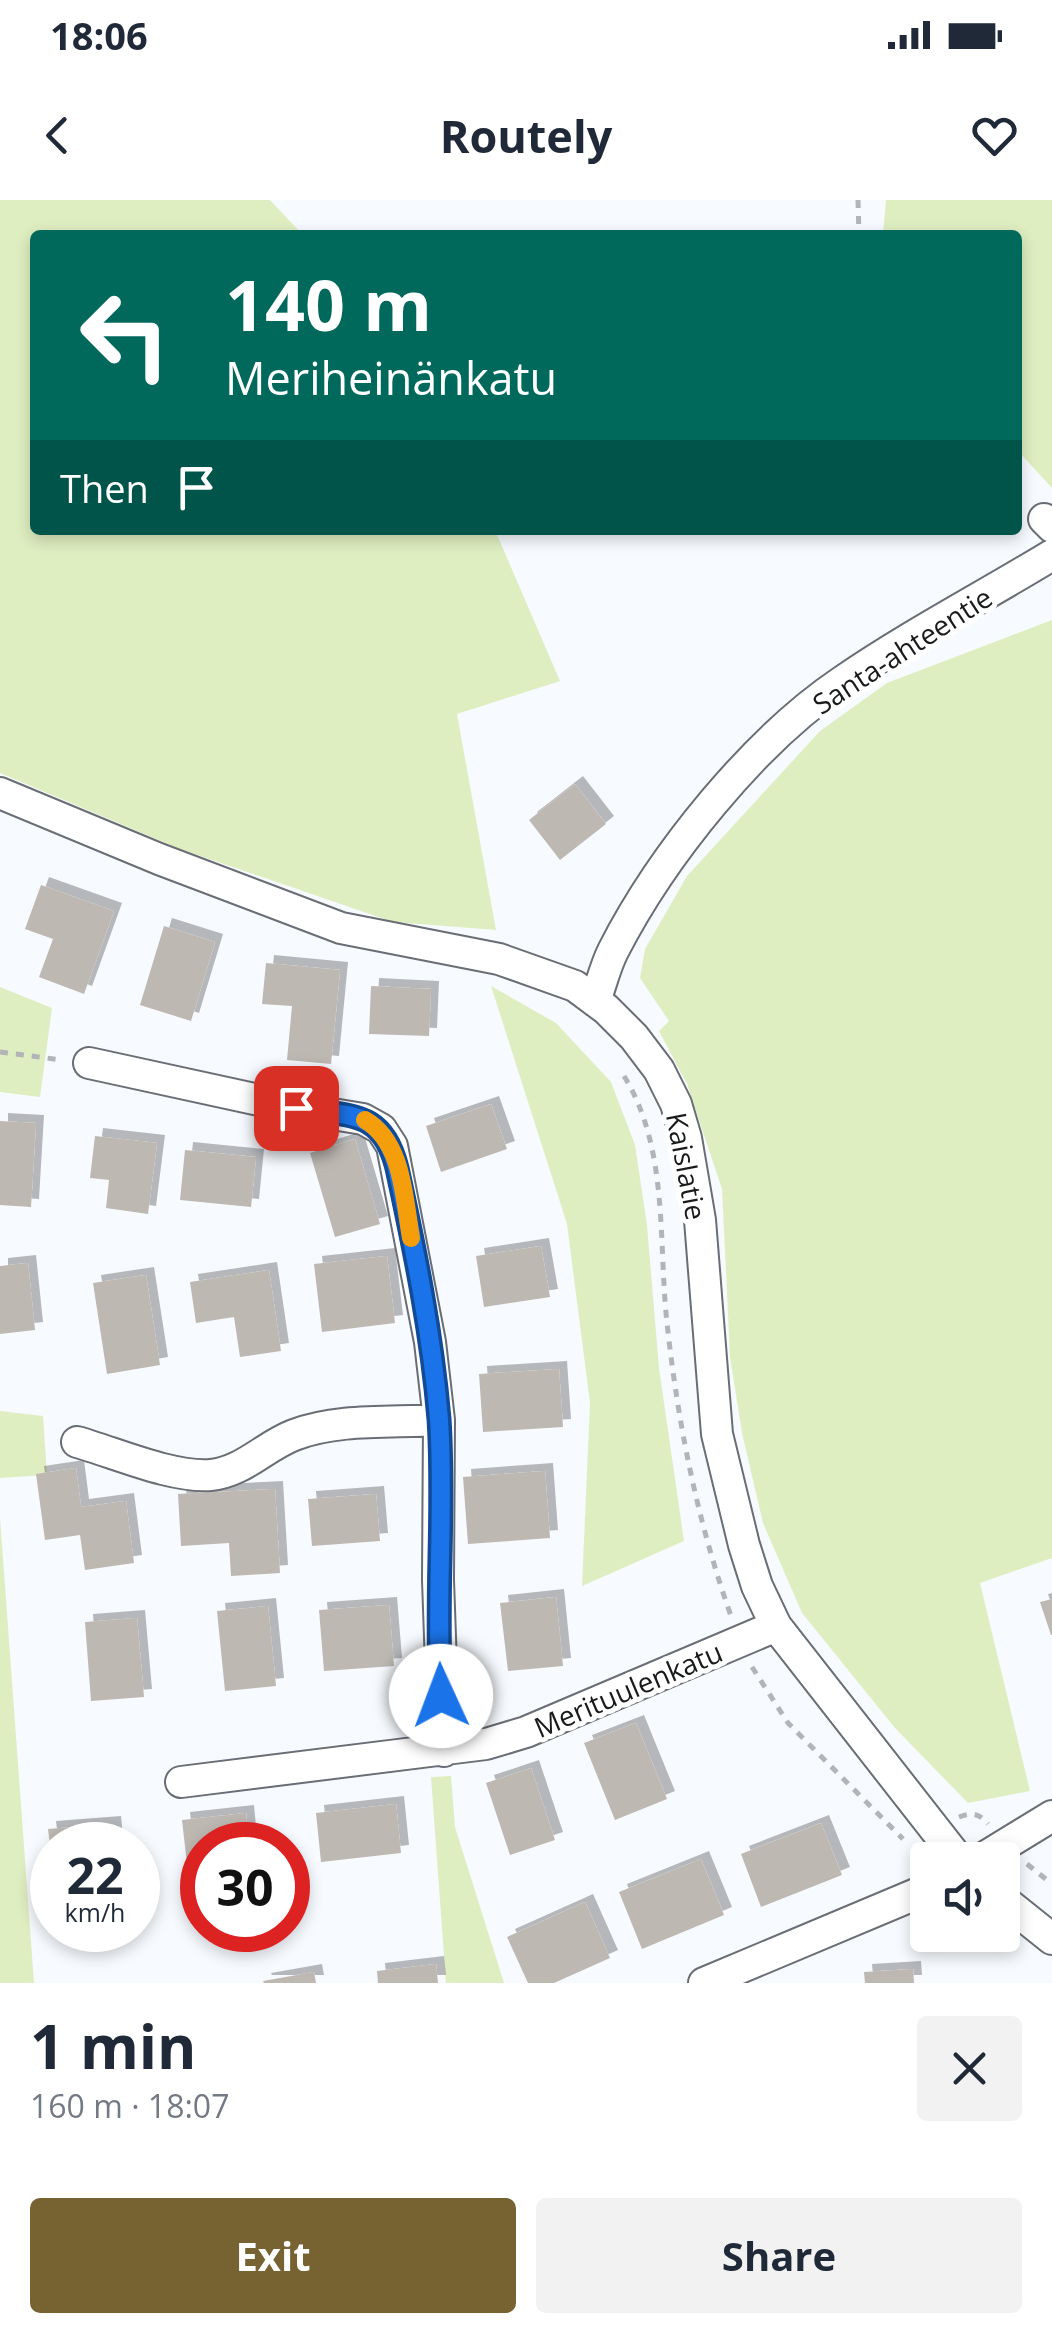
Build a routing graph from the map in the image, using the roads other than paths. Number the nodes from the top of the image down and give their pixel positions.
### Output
1 (1052, 554) edge
2 (0, 793) edge
3 (596, 1001) junction
4 (90, 1063) road end
5 (439, 1420) junction
6 (77, 1442) dead end
7 (776, 1626) junction
8 (444, 1751) junction
9 (181, 1782) dead end
10 (1052, 1816) edge
11 (945, 1842) edge
12 (1009, 1842) edge
13 (910, 1897) edge
14 (1020, 1914) edge
15 (1052, 1939) edge
16 (704, 1983) edge

1 - 3 street, Santa-ahteentie
2 - 3 street, Kaislatie
3 - 7 street, Kaislatie
4 - 5 street
5 - 6 street
5 - 8 street
7 - 8 street, Merituulenkatu
7 - 11 street, Kaislatie
8 - 9 street, Merituulenkatu
10 - 12 street
13 - 16 street
14 - 15 street

